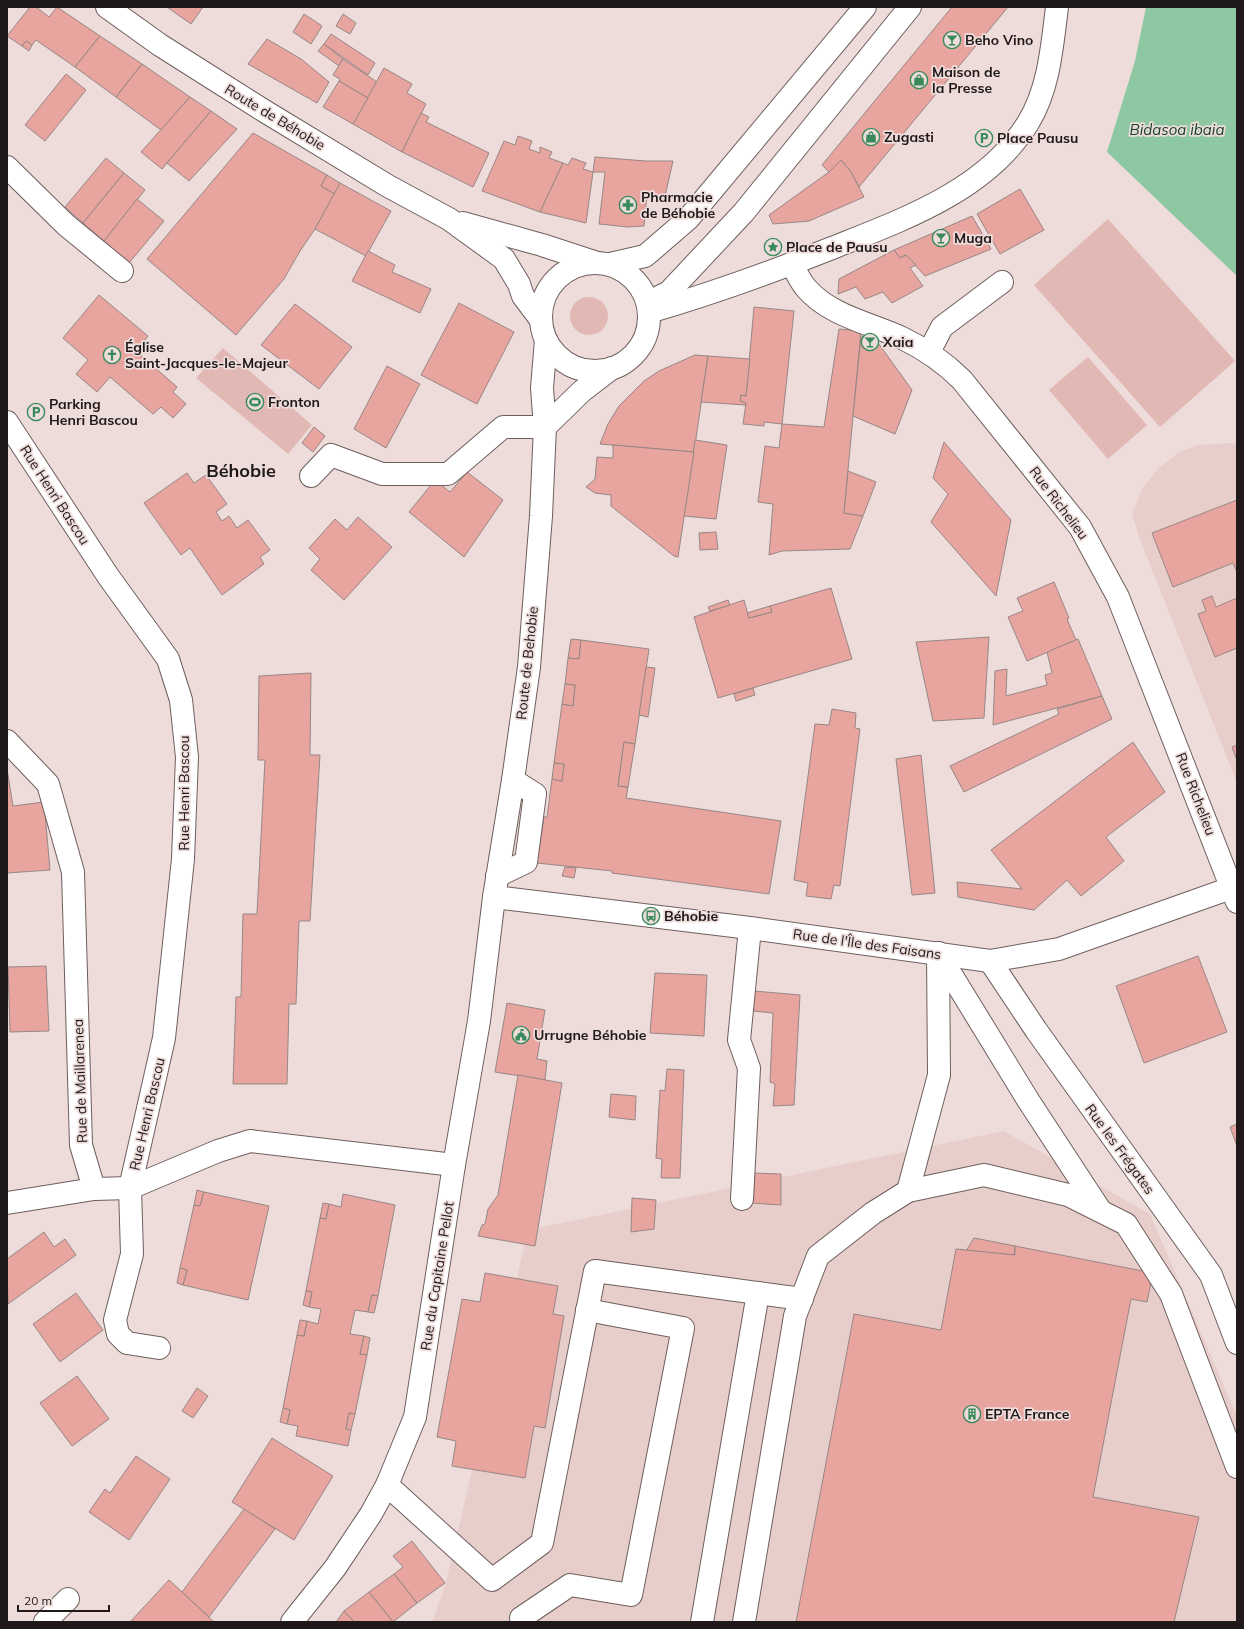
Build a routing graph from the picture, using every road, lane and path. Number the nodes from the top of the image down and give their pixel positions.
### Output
1 (107, 7) edge
2 (865, 7) edge
3 (910, 7) edge
4 (1057, 7) edge
5 (7, 167) edge
6 (449, 219) junction
7 (602, 263) junction
8 (792, 264) junction
9 (122, 271) dead end
10 (1002, 282) dead end
11 (649, 307) junction
12 (544, 330) junction
13 (938, 358) junction
14 (612, 368) junction
15 (7, 422) edge
16 (545, 427) junction
17 (311, 476) dead end
18 (7, 741) edge
19 (495, 886) junction
20 (1234, 895) edge
21 (750, 928) junction
22 (938, 953) junction
23 (990, 961) junction
24 (454, 1165) junction
25 (130, 1188) junction
26 (94, 1189) junction
27 (908, 1191) junction
28 (742, 1199) dead end
29 (7, 1203) edge
30 (1101, 1211) junction
31 (758, 1293) junction
32 (802, 1299) junction
33 (587, 1310) junction
34 (1237, 1343) edge
35 (159, 1348) dead end
36 (1237, 1467) edge
37 (387, 1485) junction
38 (68, 1599) dead end
39 (45, 1622) edge
40 (292, 1622) edge
41 (525, 1622) edge
42 (702, 1622) edge
43 (744, 1622) edge

1 - 6 street, Route de Béhobie
2 - 7 street
3 - 11 street
4 - 8 street
5 - 9 street
6 - 7 street, Route de Béhobie
6 - 12 street, Route de Béhobie
7 - 11 street
7 - 12 street
8 - 11 street
8 - 13 street, Rue Richelieu
10 - 13 street
11 - 14 street
12 - 14 street
12 - 16 street, Route de Behobie
13 - 20 street, Rue Richelieu
14 - 16 street
15 - 25 street, Rue Henri Bascou
16 - 17 street
16 - 19 street, Route de Behobie
18 - 26 street, Rue de Maillarenea
19 - 21 street, Rue de l'Île des Faisans
19 - 24 street, Rue du Capitaine Pellot
20 - 23 street, Rue de l'Île des Faisans
21 - 22 street, Rue de l'Île des Faisans
21 - 28 street
22 - 23 street, Rue de l'Île des Faisans
22 - 27 street
22 - 30 street
23 - 34 street, Rue les Frégates
24 - 25 street
24 - 37 street, Rue du Capitaine Pellot
25 - 26 street
25 - 35 street, Rue Henri Bascou
26 - 29 street
27 - 30 street
27 - 32 street
30 - 36 street
31 - 32 street
31 - 33 street
31 - 42 street
32 - 43 street
33 - 37 street
33 - 41 street
37 - 40 street, Rue du Capitaine Pellot
38 - 39 street

